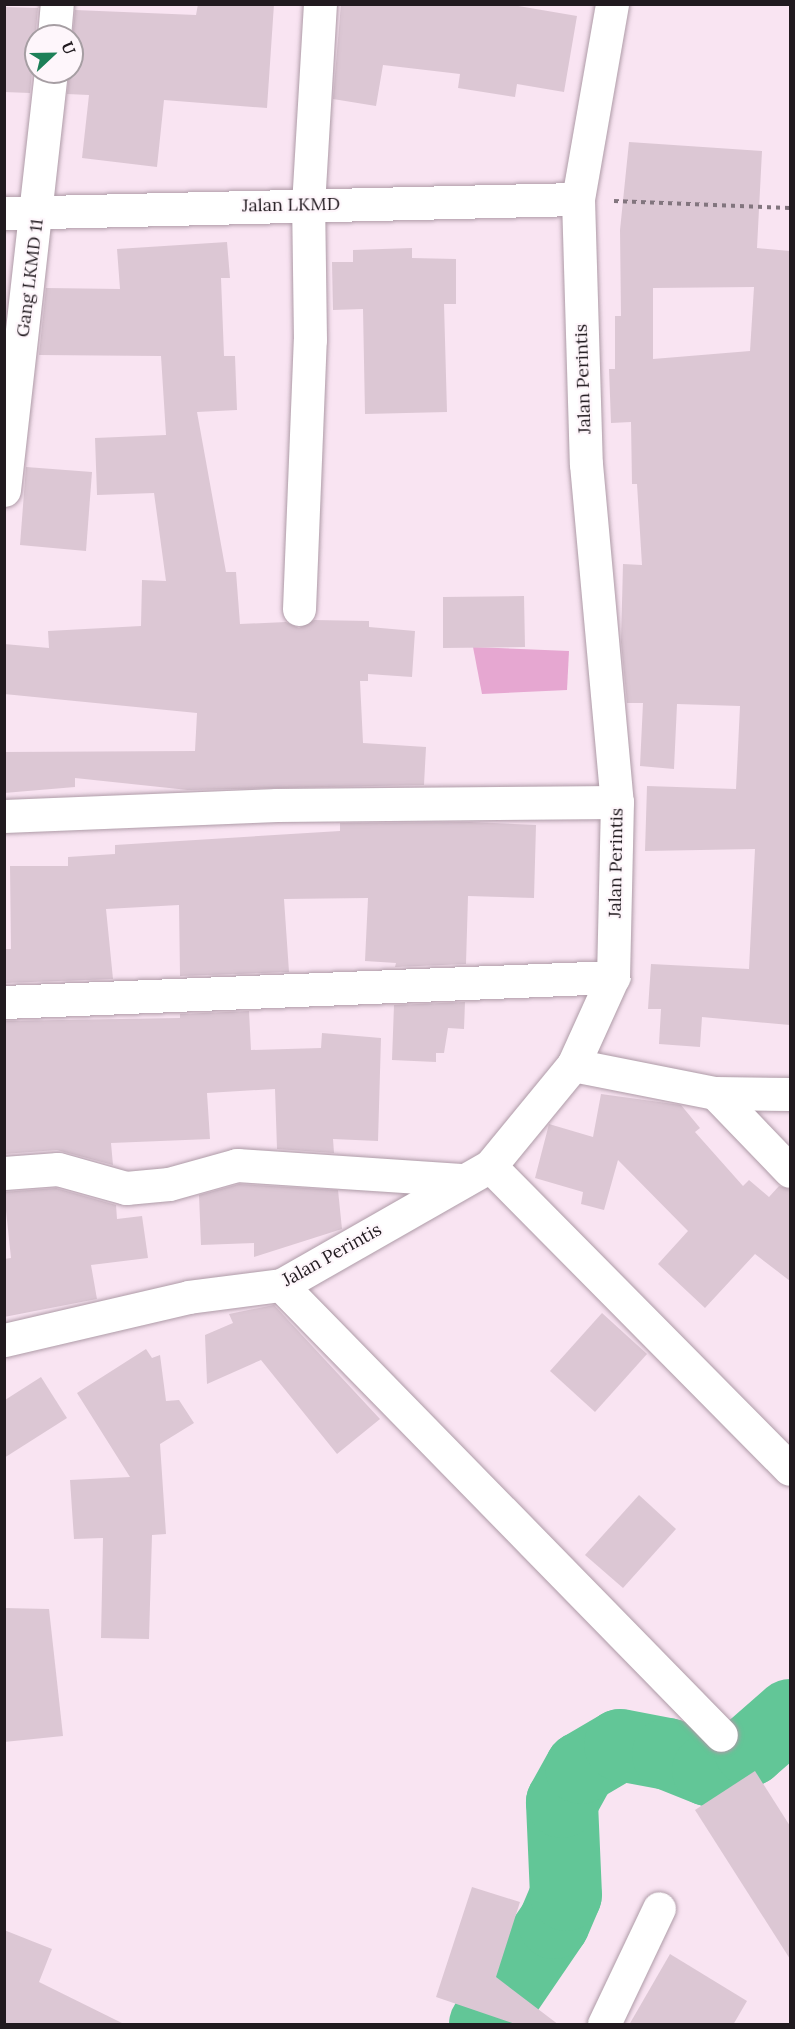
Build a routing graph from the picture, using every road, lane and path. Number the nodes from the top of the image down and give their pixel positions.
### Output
1 (57, 4) edge
2 (320, 4) edge
3 (612, 4) edge
4 (55, 24) edge
5 (50, 84) edge
6 (578, 199) junction
7 (308, 205) junction
8 (790, 208) edge
9 (38, 210) junction
10 (4, 213) edge
11 (4, 490) edge
12 (299, 609) dead end
13 (617, 802) junction
14 (4, 816) edge
15 (613, 977) junction
16 (4, 1002) edge
17 (573, 1065) junction
18 (715, 1094) junction
19 (790, 1094) edge
20 (790, 1171) edge
21 (4, 1173) edge
22 (477, 1173) junction
23 (281, 1285) junction
24 (4, 1340) edge
25 (790, 1469) edge
26 (721, 1735) dead end
27 (659, 1908) dead end
28 (604, 2025) edge

1 - 4 street
2 - 7 street
3 - 6 street, Jalan Perintis
5 - 9 street, Gang LKMD 11
6 - 7 street, Jalan LKMD
6 - 8 path
6 - 13 street, Jalan Perintis
7 - 9 street, Jalan LKMD
7 - 12 street
9 - 10 street, Jalan LKMD
9 - 11 street, Gang LKMD 11
13 - 14 street
13 - 15 street, Jalan Perintis
15 - 16 street
15 - 17 street, Jalan Perintis
17 - 18 street
17 - 22 street, Jalan Perintis
18 - 19 street
18 - 20 street
21 - 22 street
22 - 23 street, Jalan Perintis
22 - 25 street
23 - 24 street, Jalan Perintis
23 - 26 street
27 - 28 street

